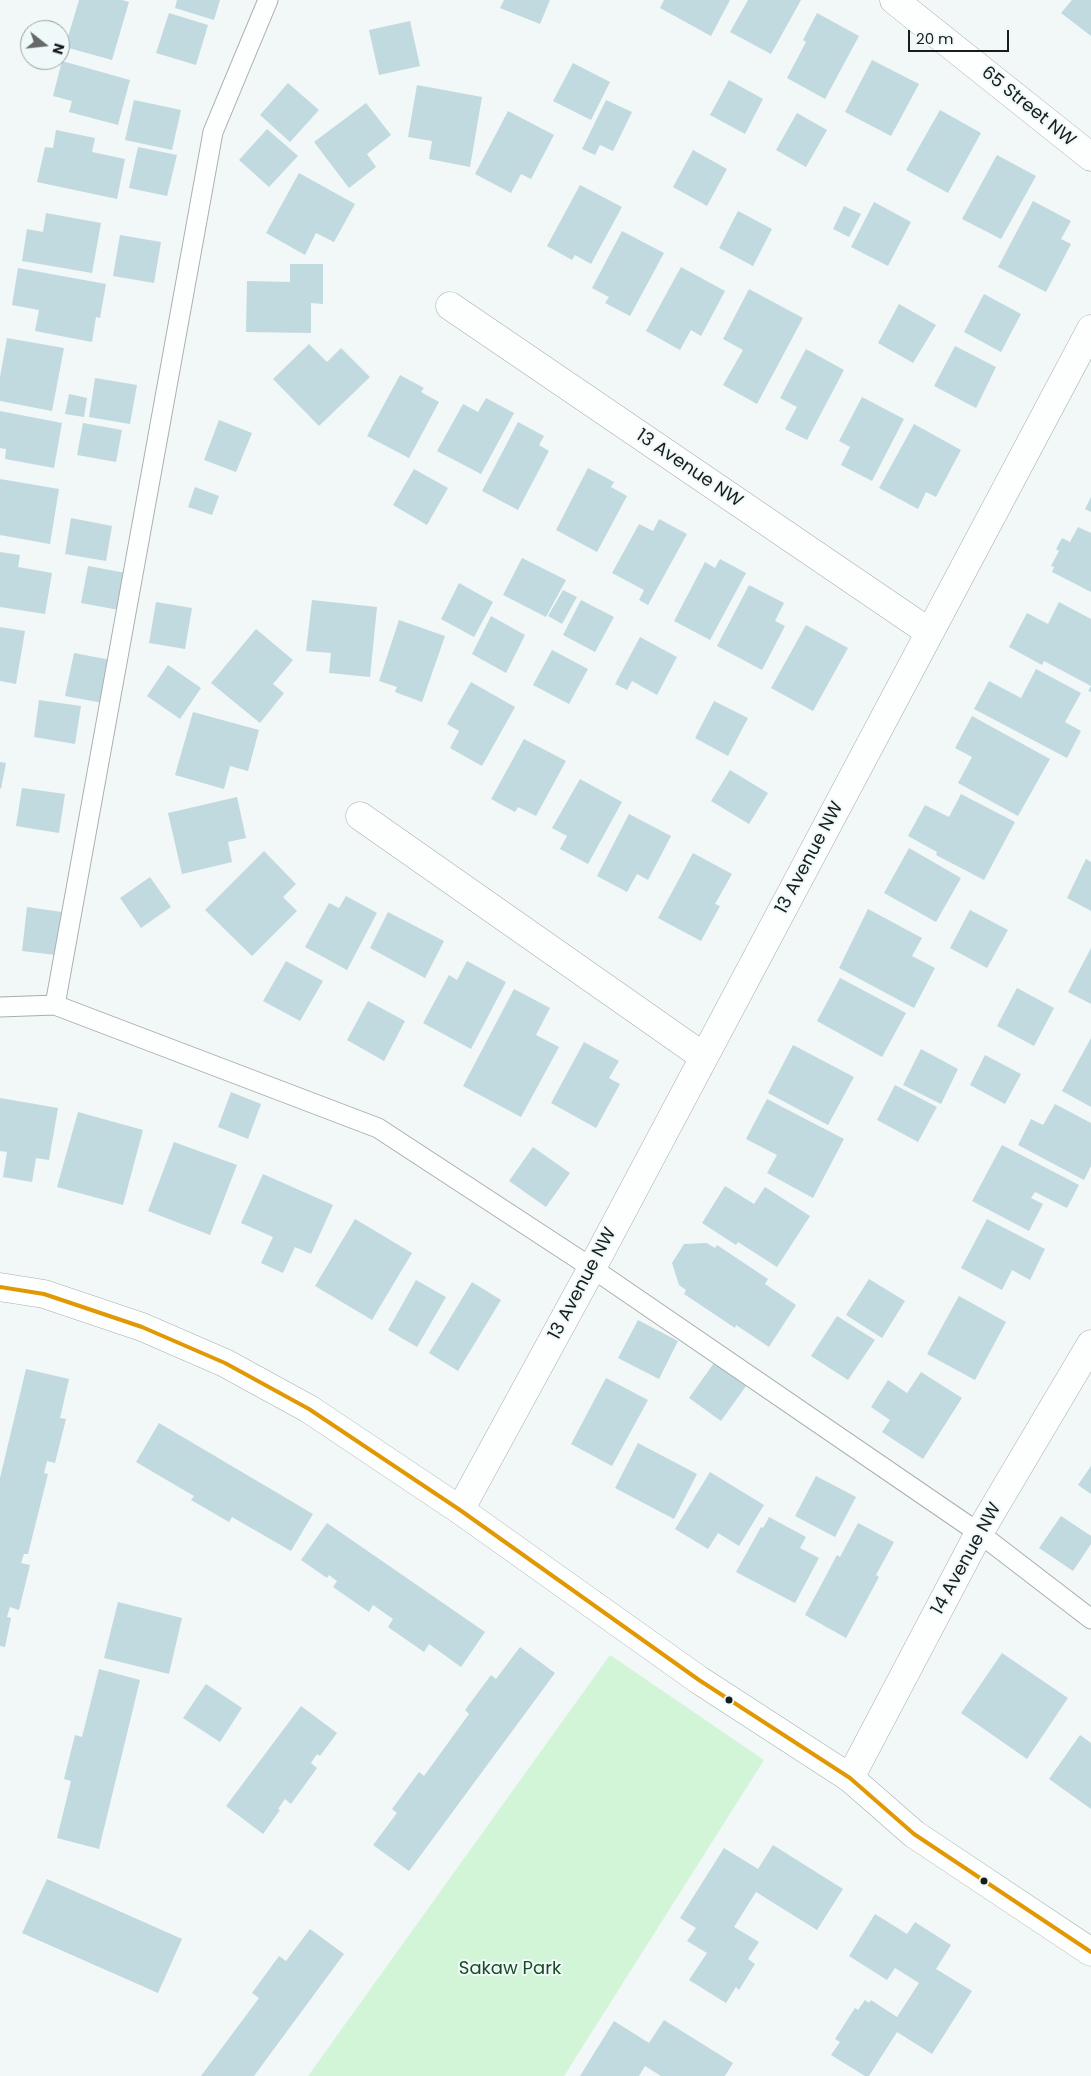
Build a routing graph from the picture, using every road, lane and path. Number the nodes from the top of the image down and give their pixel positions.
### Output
1 (268, 0) edge
2 (894, 0) edge
3 (1091, 157) edge
4 (450, 306) dead end
5 (1091, 329) edge
6 (929, 632) junction
7 (360, 816) dead end
8 (55, 1006) junction
9 (0, 1007) edge
10 (704, 1057) junction
11 (592, 1268) junction
12 (0, 1286) edge
13 (1091, 1344) edge
14 (460, 1510) junction
15 (979, 1533) junction
16 (1091, 1619) edge
17 (850, 1778) junction
18 (1091, 1952) edge

1 - 8 lane
2 - 3 street, 65 Street NW
4 - 6 street, 13 Avenue NW
5 - 6 street, 13 Avenue NW
6 - 10 street, 13 Avenue NW
7 - 10 street
8 - 9 lane
8 - 11 lane
10 - 11 street, 13 Avenue NW
11 - 14 street, 13 Avenue NW
11 - 15 lane
12 - 14 street
13 - 15 street, 14 Avenue NW
14 - 17 street
15 - 16 lane
15 - 17 street, 14 Avenue NW
17 - 18 street

